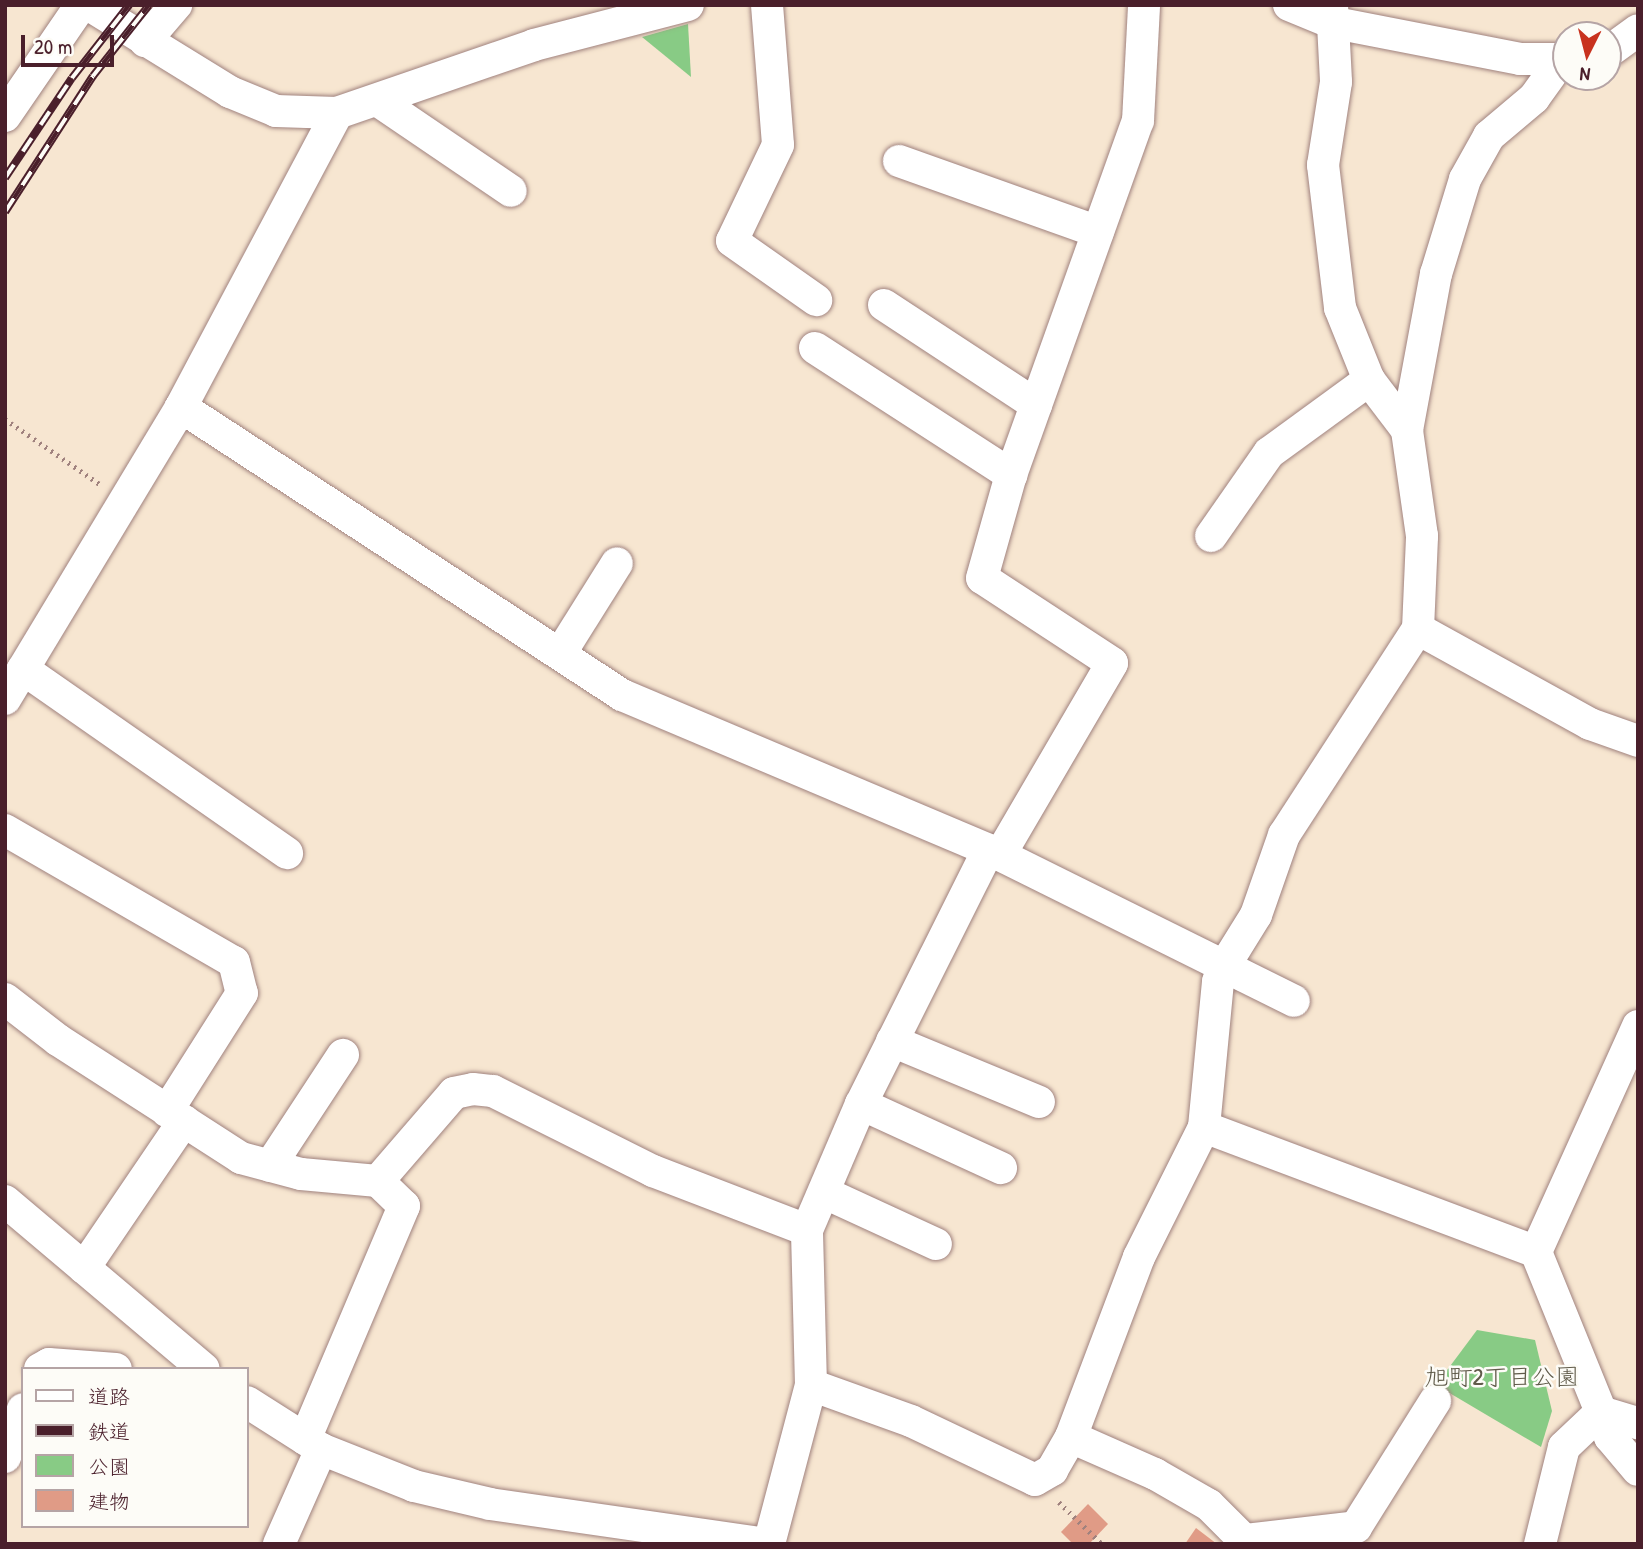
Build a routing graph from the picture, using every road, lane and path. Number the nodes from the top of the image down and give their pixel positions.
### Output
1 (80, 5) edge
2 (89, 5) edge
3 (176, 5) edge
4 (688, 5) edge
5 (767, 5) edge
6 (1144, 5) edge
7 (1289, 5) edge
8 (1331, 14) edge
9 (1638, 30) edge
10 (145, 41) junction
11 (1622, 43) edge
12 (1552, 59) edge
13 (1552, 75) edge
14 (380, 102) junction
15 (337, 113) junction
16 (5, 116) edge
17 (900, 161) dead end
18 (511, 191) dead end
19 (1098, 232) junction
20 (816, 299) dead end
21 (884, 304) dead end
22 (815, 348) dead end
23 (1369, 380) junction
24 (1036, 405) junction
25 (181, 407) junction
26 (5, 419) edge
27 (1407, 430) junction
28 (1012, 475) junction
29 (125, 501) junction
30 (1211, 537) dead end
31 (617, 564) dead end
32 (1418, 628) junction
33 (560, 654) junction
34 (23, 669) junction
35 (5, 699) edge
36 (1638, 741) edge
37 (5, 830) edge
38 (287, 853) dead end
39 (994, 853) junction
40 (1225, 965) junction
41 (5, 999) edge
42 (1294, 1001) dead end
43 (1638, 1026) edge
44 (892, 1041) junction
45 (343, 1055) dead end
46 (1039, 1102) dead end
47 (861, 1104) junction
48 (176, 1116) junction
49 (1204, 1127) junction
50 (270, 1166) junction
51 (1001, 1168) dead end
52 (378, 1181) junction
53 (824, 1193) junction
54 (5, 1201) edge
55 (807, 1230) junction
56 (936, 1244) dead end
57 (1536, 1252) junction
58 (84, 1268) junction
59 (189, 1365) edge
60 (44, 1367) edge
61 (89, 1367) edge
62 (811, 1385) junction
63 (1435, 1401) dead end
64 (248, 1403) edge
65 (1601, 1412) junction
66 (21, 1414) edge
67 (1638, 1423) edge
68 (1070, 1437) junction
69 (313, 1444) junction
70 (5, 1457) edge
71 (1638, 1470) edge
72 (1066, 1509) dead end
73 (1247, 1542) edge
74 (279, 1544) edge
75 (768, 1544) edge
76 (1102, 1544) edge
77 (1540, 1544) edge

1 - 16 street
2 - 10 street
3 - 10 street
4 - 14 street
5 - 20 street
6 - 19 street
7 - 8 street
8 - 12 street
8 - 23 street
9 - 11 street
10 - 15 street
13 - 27 street
14 - 15 street
14 - 18 street
15 - 25 street
17 - 19 street
19 - 24 street
21 - 24 street
22 - 28 street
23 - 27 street
23 - 30 street
24 - 28 street
25 - 29 street
25 - 33 street
26 - 29 path
27 - 32 street
28 - 39 street
29 - 34 street
31 - 33 street
32 - 36 street
32 - 40 street
33 - 39 street
34 - 35 street
34 - 38 street
37 - 48 street
39 - 40 street
39 - 44 street
40 - 42 street
40 - 49 street
41 - 48 street
43 - 57 street
44 - 46 street
44 - 47 street
45 - 50 street
47 - 51 street
47 - 53 street
48 - 50 street
48 - 58 street
49 - 57 street
49 - 68 street
50 - 52 street
52 - 55 street
52 - 69 street
53 - 55 street
53 - 56 street
54 - 58 street
55 - 62 street
57 - 65 street
58 - 59 street
60 - 61 street
62 - 68 street
62 - 75 street
63 - 73 street
64 - 69 street
65 - 67 street
65 - 71 street
65 - 77 street
66 - 70 street
68 - 73 street
69 - 74 street
69 - 75 street
72 - 76 path

